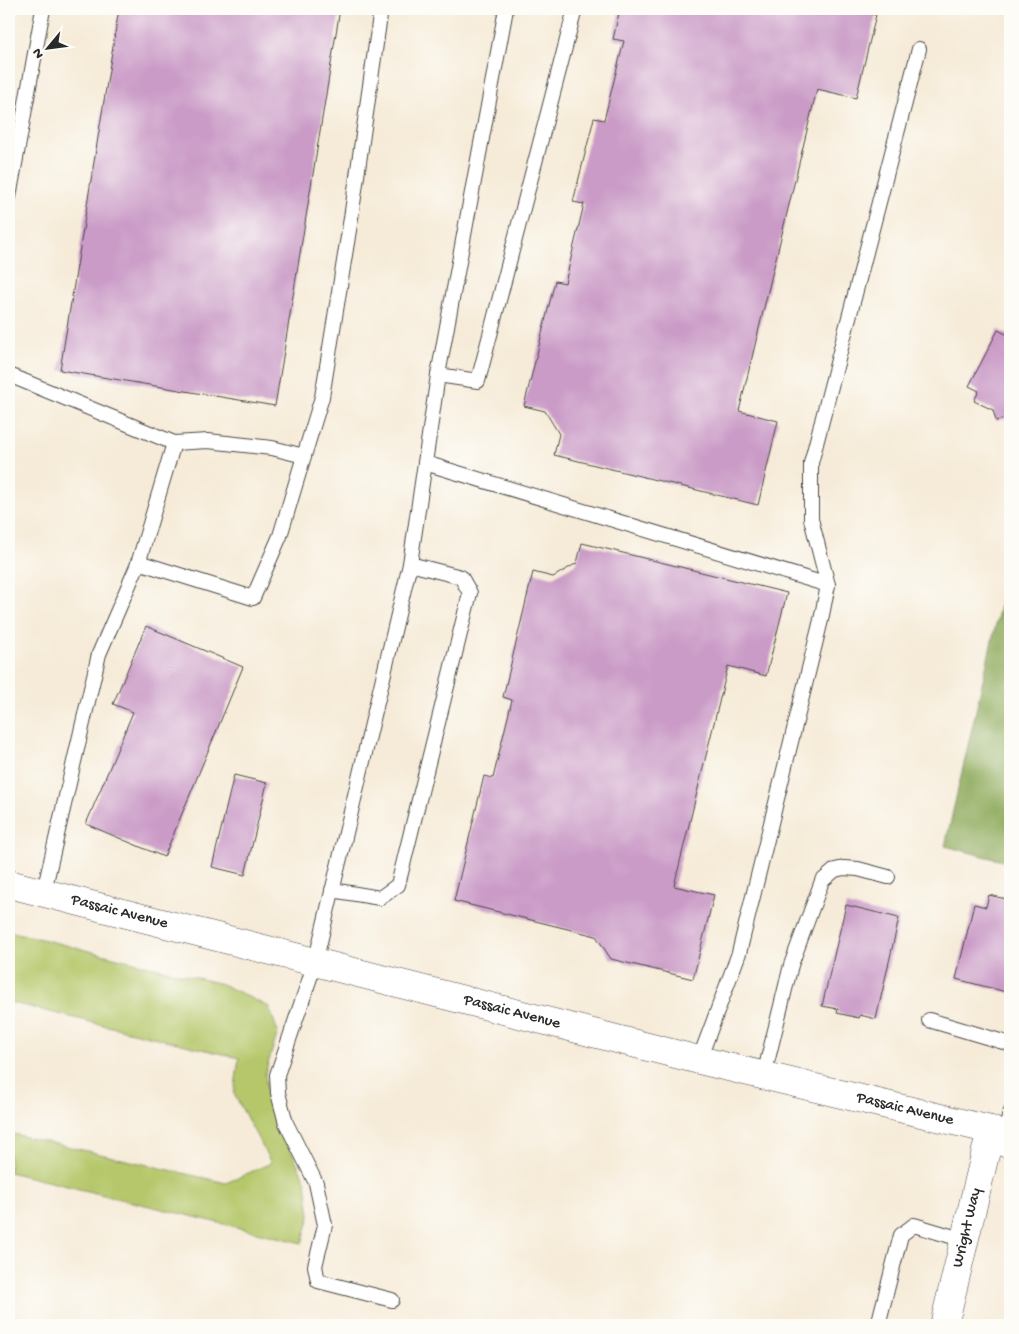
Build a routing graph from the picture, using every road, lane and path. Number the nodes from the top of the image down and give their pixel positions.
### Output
1 (43, 9) edge
2 (381, 9) edge
3 (506, 9) edge
4 (575, 9) edge
5 (919, 49) dead end
6 (9, 197) edge
7 (9, 375) edge
8 (438, 375) junction
9 (174, 443) junction
10 (304, 456) junction
11 (425, 463) junction
12 (138, 562) junction
13 (410, 564) junction
14 (828, 585) junction
15 (888, 877) dead end
16 (9, 884) edge
17 (332, 890) junction
18 (44, 891) junction
19 (316, 963) junction
20 (929, 1020) dead end
21 (1010, 1044) edge
22 (699, 1060) junction
23 (764, 1075) junction
24 (1004, 1132) edge
25 (964, 1240) junction
26 (392, 1300) dead end
27 (878, 1325) edge
28 (944, 1325) edge

1 - 6 lane
2 - 10 lane
3 - 8 lane
4 - 8 lane
5 - 14 lane
7 - 9 lane
8 - 11 lane
9 - 10 lane
9 - 12 lane
10 - 12 lane
11 - 13 lane
11 - 14 lane
12 - 18 lane
13 - 17 lane
13 - 17 lane
14 - 22 lane
15 - 23 lane
16 - 18 main road, Passaic Avenue
17 - 19 lane
18 - 19 main road, Passaic Avenue
19 - 22 main road, Passaic Avenue
19 - 26 lane
20 - 21 lane
22 - 23 main road, Passaic Avenue
23 - 24 main road, Passaic Avenue
24 - 25 main road, Wright Way
25 - 27 lane
25 - 28 main road, Wright Way

